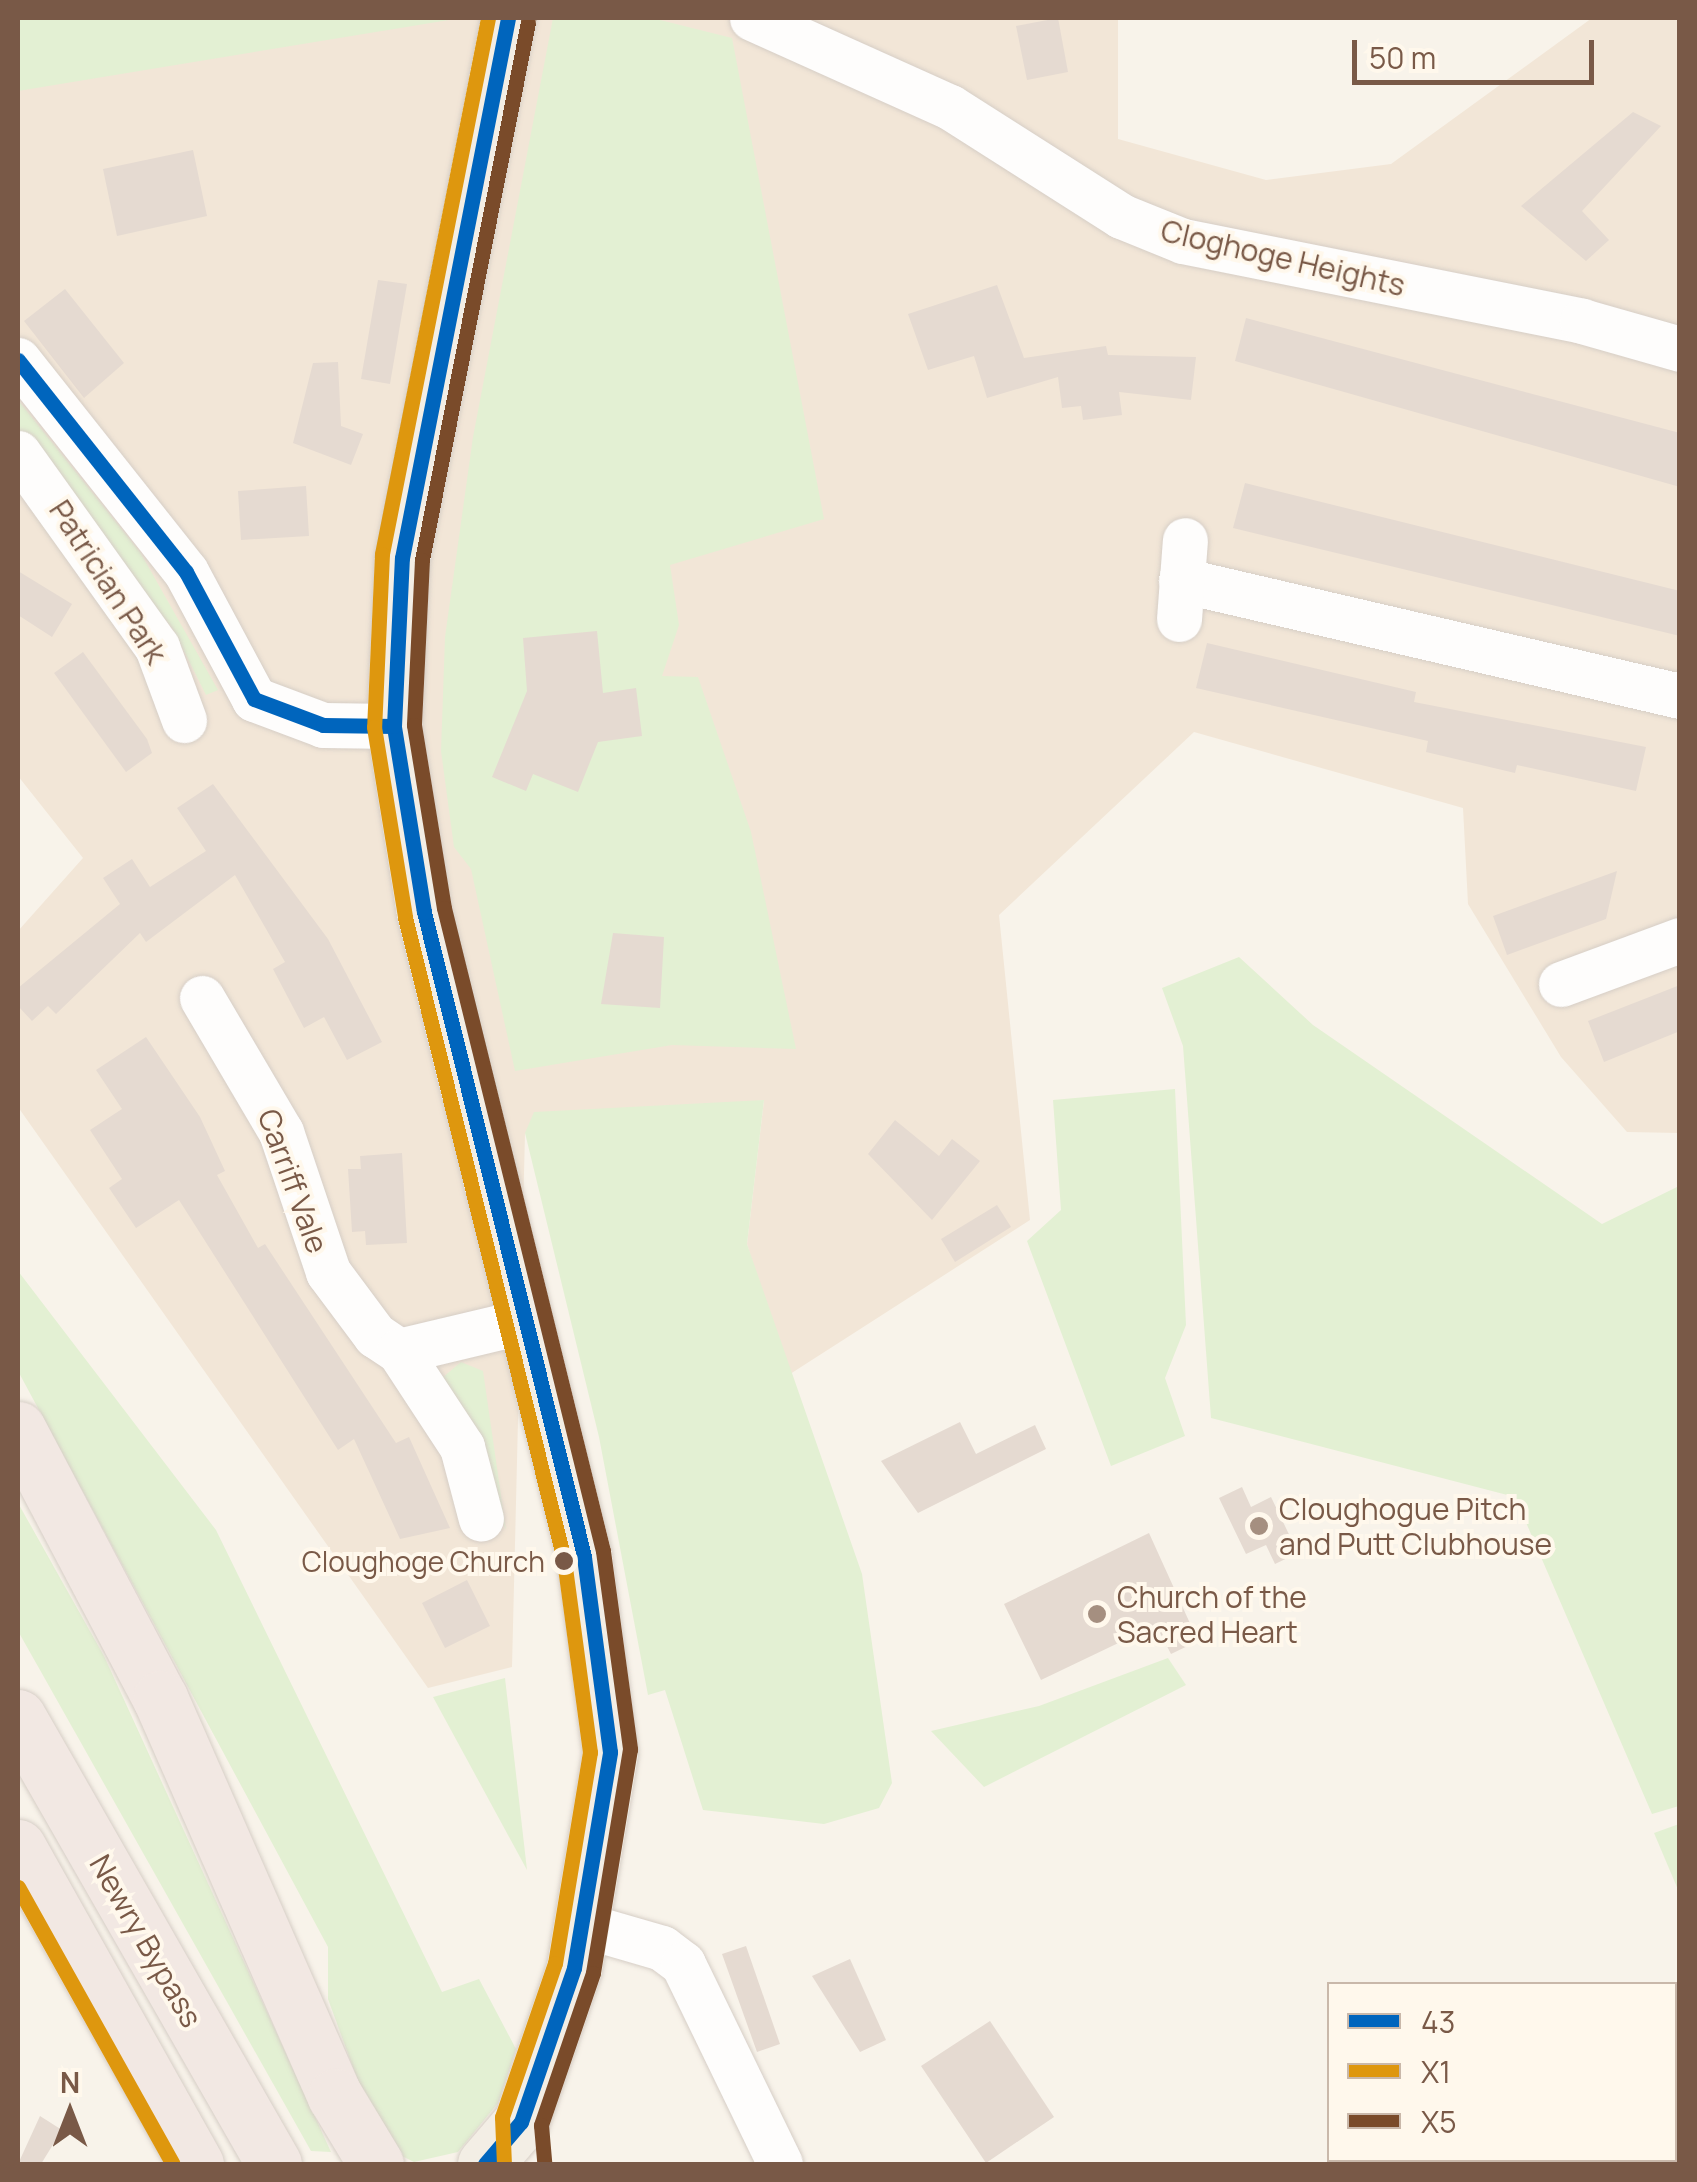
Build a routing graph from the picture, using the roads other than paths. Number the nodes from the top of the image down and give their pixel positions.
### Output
1 (508, 18) edge
2 (752, 18) edge
3 (1680, 349) edge
4 (18, 360) edge
5 (18, 453) edge
6 (1181, 580) dead end
7 (1680, 696) edge
8 (184, 720) dead end
9 (394, 726) junction
10 (1680, 940) edge
11 (1561, 984) dead end
12 (202, 998) dead end
13 (524, 1321) junction
14 (399, 1351) junction
15 (18, 1429) edge
16 (481, 1519) dead end
17 (18, 1717) edge
18 (18, 1847) edge
19 (583, 1924) junction
20 (523, 2143) edge
21 (196, 2164) edge
22 (274, 2164) edge
23 (376, 2164) edge
24 (485, 2164) edge
25 (780, 2164) edge

1 - 9 main road
2 - 3 street, Cloghoge Heights
4 - 9 street
5 - 8 street, Patrician Park
6 - 7 street
9 - 13 main road
10 - 11 street
12 - 14 street, Carriff Vale
13 - 14 street
13 - 19 main road
14 - 16 street, Carriff Vale
15 - 23 highway
17 - 22 highway, Newry Bypass
18 - 21 highway
19 - 20 main road
19 - 25 street
20 - 24 main road

